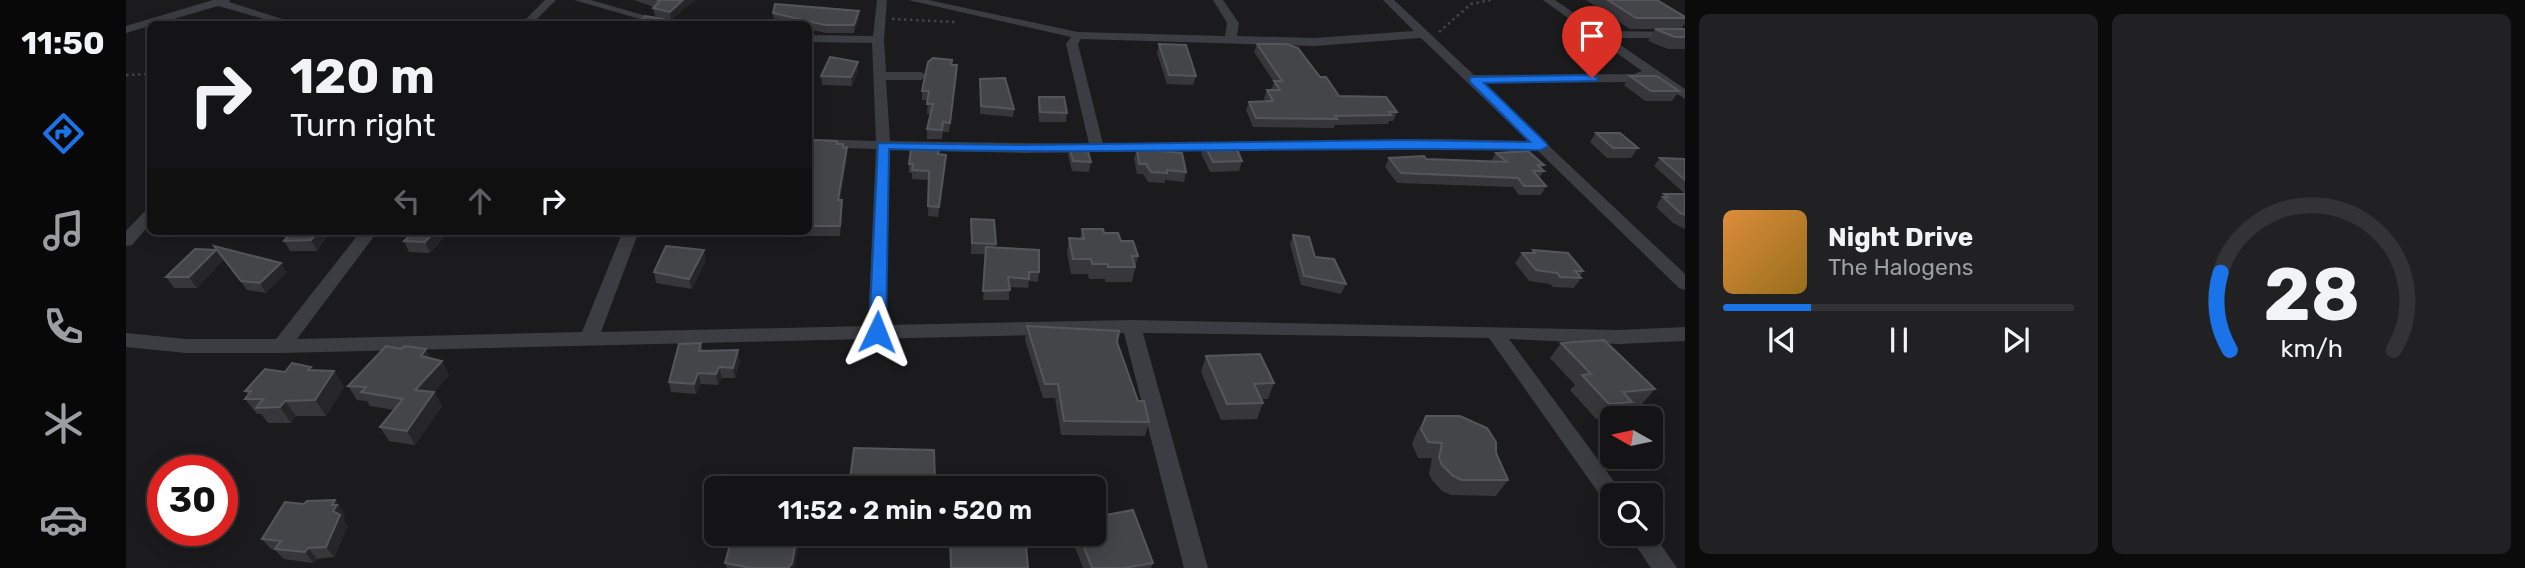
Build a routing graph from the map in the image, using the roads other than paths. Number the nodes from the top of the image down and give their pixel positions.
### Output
1 (551, 0) edge
2 (579, 0) edge
3 (882, 0) edge
4 (913, 0) edge
5 (1218, 0) edge
6 (1388, 0) edge
7 (1548, 0) edge
8 (221, 1) edge
9 (156, 21) edge
10 (283, 21) edge
11 (529, 21) edge
12 (657, 21) edge
13 (147, 24) edge
14 (127, 30) edge
15 (1426, 34) junction
16 (1599, 34) junction
17 (1685, 35) edge
18 (1078, 36) junction
19 (812, 38) edge
20 (878, 40) junction
21 (1230, 41) junction
22 (1650, 70) junction
23 (880, 76) junction
24 (921, 76) dead end
25 (1474, 79) junction
26 (1685, 95) edge
27 (812, 143) edge
28 (883, 145) junction
29 (1541, 146) junction
30 (1097, 149) junction
31 (147, 218) edge
32 (367, 235) edge
33 (629, 235) edge
34 (126, 241) edge
35 (1685, 284) edge
36 (1132, 326) junction
37 (877, 332) junction
38 (1494, 332) junction
39 (1685, 334) edge
40 (589, 339) junction
41 (126, 340) edge
42 (281, 346) junction
43 (1604, 483) edge
44 (1649, 546) edge
45 (1196, 568) edge
46 (1665, 568) edge

1 - 11 street
2 - 12 street
3 - 20 street
4 - 18 street
5 - 21 street
6 - 15 street
7 - 16 street
8 - 9 street
8 - 10 street
13 - 14 street
15 - 21 street
15 - 25 street
16 - 17 street
16 - 22 street
18 - 21 street
18 - 30 street
19 - 20 street
20 - 23 street
22 - 25 street
22 - 26 street
23 - 24 street
23 - 28 street
25 - 29 street
27 - 28 street
28 - 30 street
28 - 37 street
29 - 30 street
29 - 35 street
31 - 34 street
32 - 42 street
33 - 40 street
36 - 37 street
36 - 38 street
36 - 45 street
37 - 40 street
38 - 39 street
38 - 43 street
40 - 42 street
41 - 42 street
44 - 46 street

